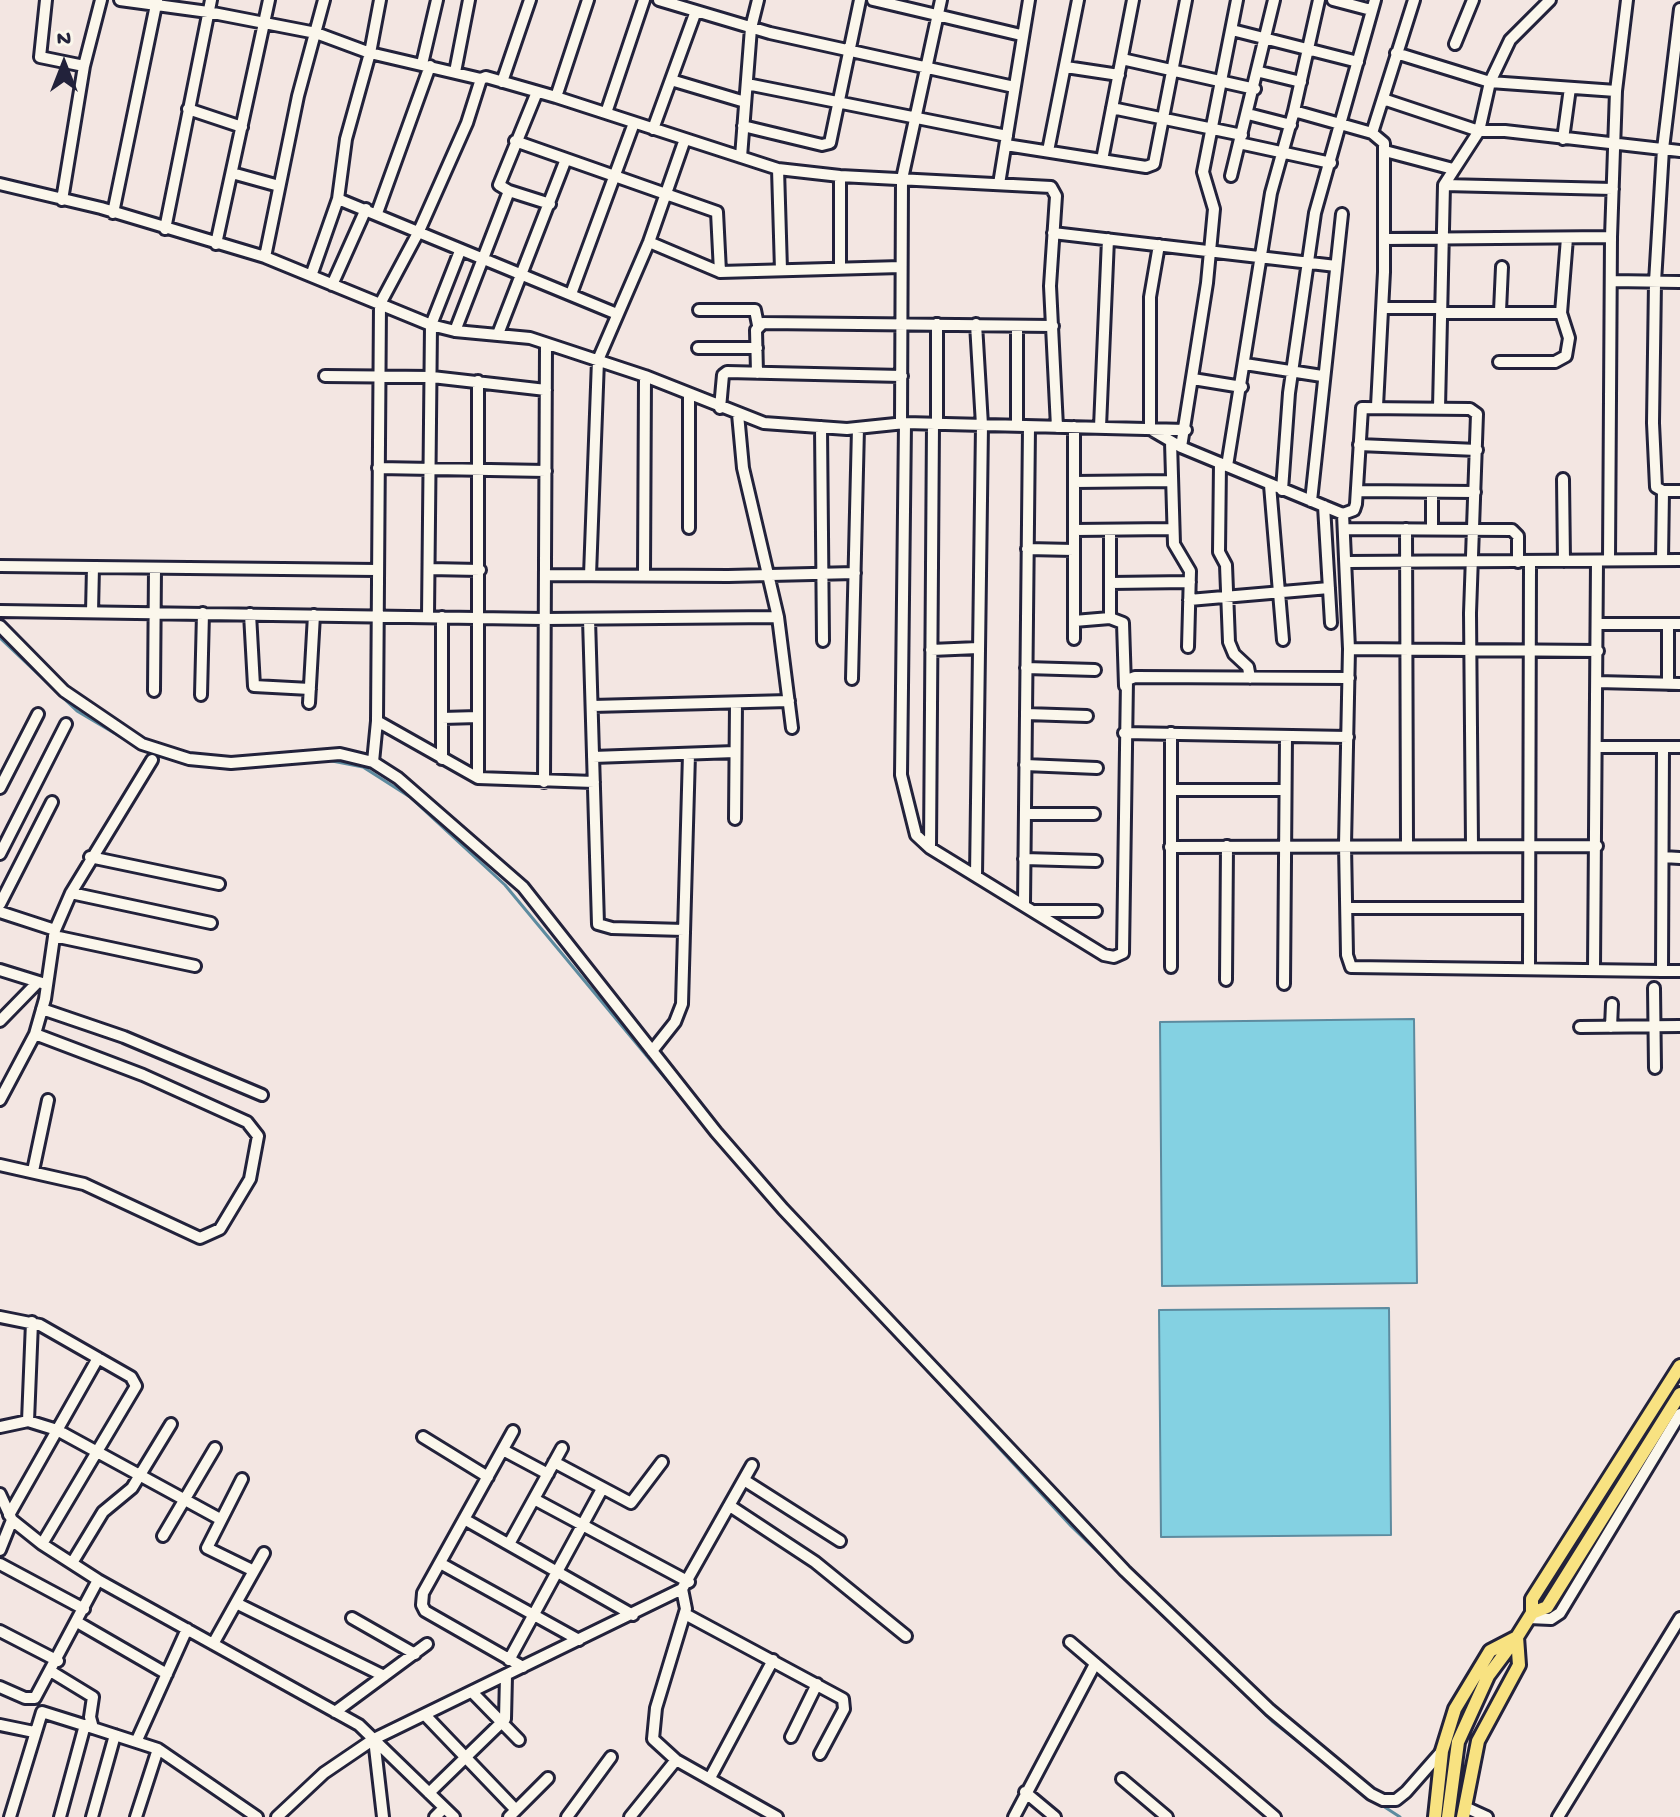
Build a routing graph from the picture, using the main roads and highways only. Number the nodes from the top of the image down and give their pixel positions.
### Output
1 (1680, 1366) edge
2 (1680, 1394) edge
3 (1530, 1615) junction
4 (1517, 1637) junction
5 (1464, 1812) edge
6 (1435, 1817) edge
7 (1448, 1817) edge

1 - 3 main road
2 - 3 main road
3 - 4 main road
4 - 5 main road
4 - 6 main road
4 - 7 main road

